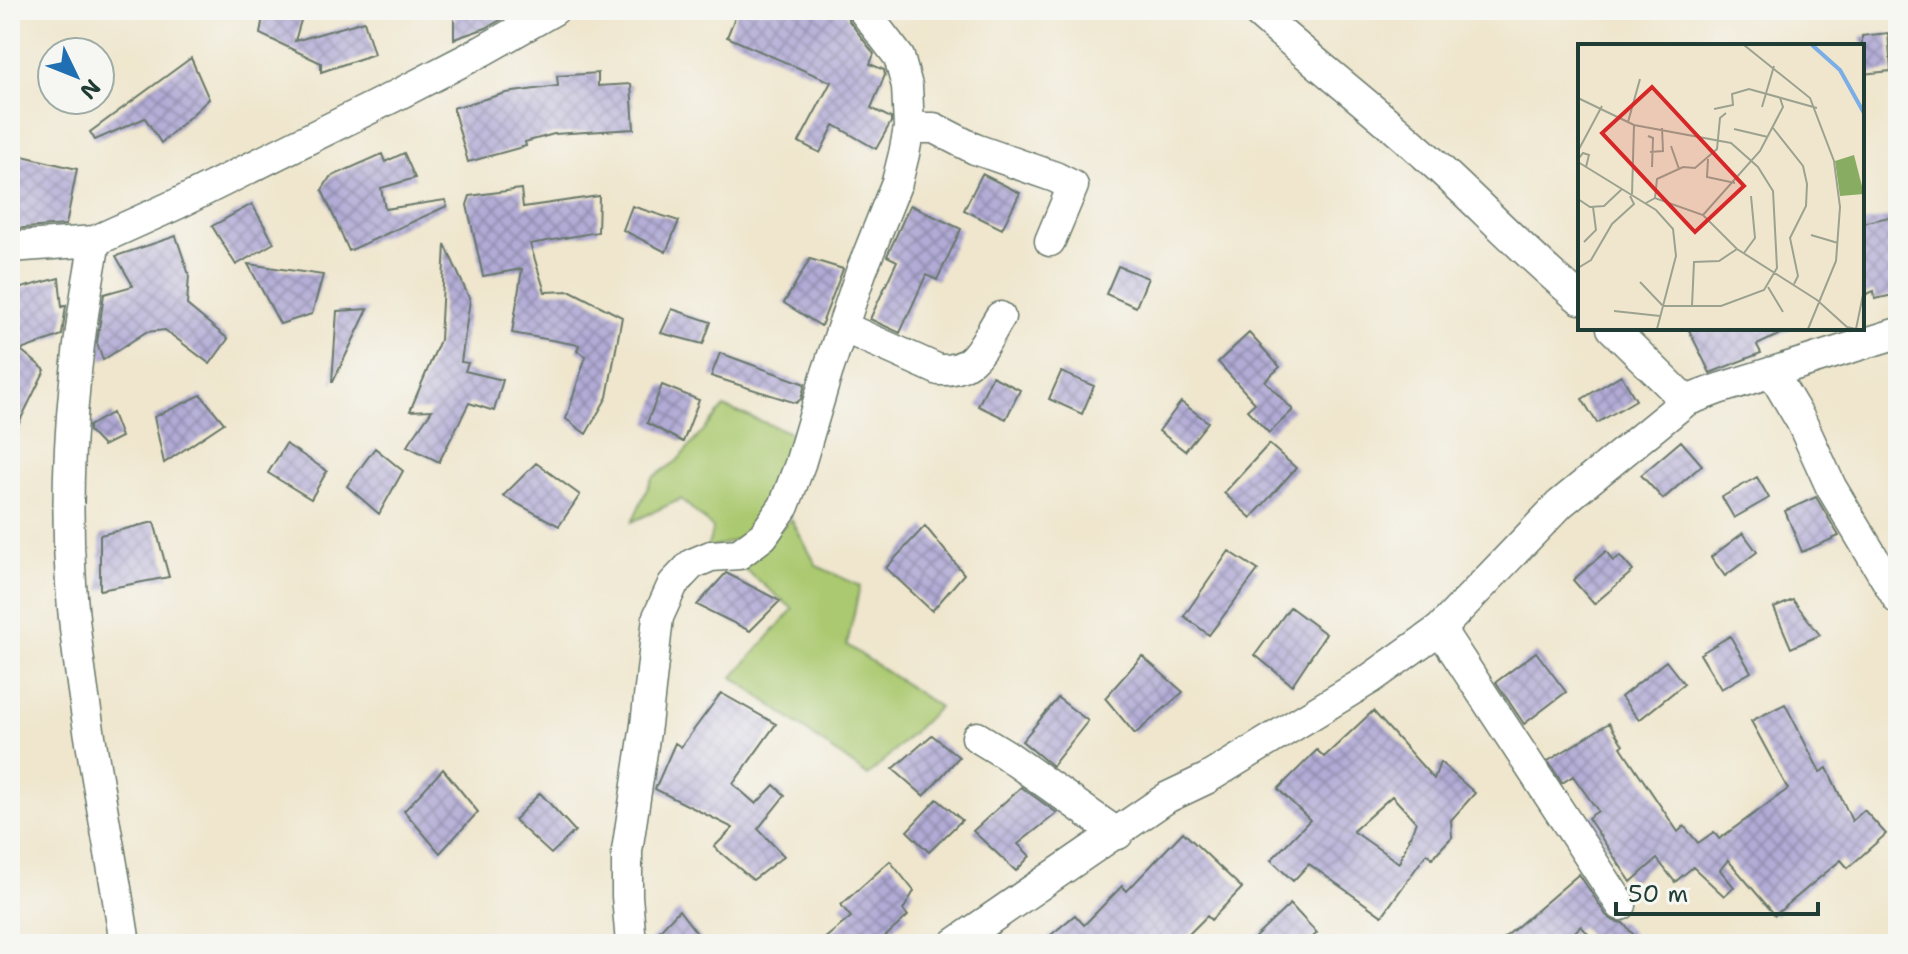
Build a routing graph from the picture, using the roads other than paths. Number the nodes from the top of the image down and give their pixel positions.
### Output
1 (554, 10) edge
2 (863, 10) edge
3 (1255, 10) edge
4 (909, 128) junction
5 (95, 241) junction
6 (1050, 241) dead end
7 (10, 247) edge
8 (1578, 297) edge
9 (1000, 317) dead end
10 (843, 327) junction
11 (1614, 330) edge
12 (1898, 333) edge
13 (1772, 372) junction
14 (1686, 401) junction
15 (1898, 599) edge
16 (1440, 629) junction
17 (977, 737) dead end
18 (1118, 834) junction
19 (1621, 905) dead end
20 (125, 944) edge
21 (631, 944) edge
22 (954, 944) edge

1 - 5 street
2 - 4 street
3 - 8 street
4 - 6 street
4 - 10 street
5 - 7 street
5 - 20 street
9 - 10 street
10 - 21 street
11 - 14 street
12 - 13 street
13 - 14 street
13 - 15 street
14 - 16 street
16 - 18 street
16 - 19 street
17 - 18 street
18 - 22 street

